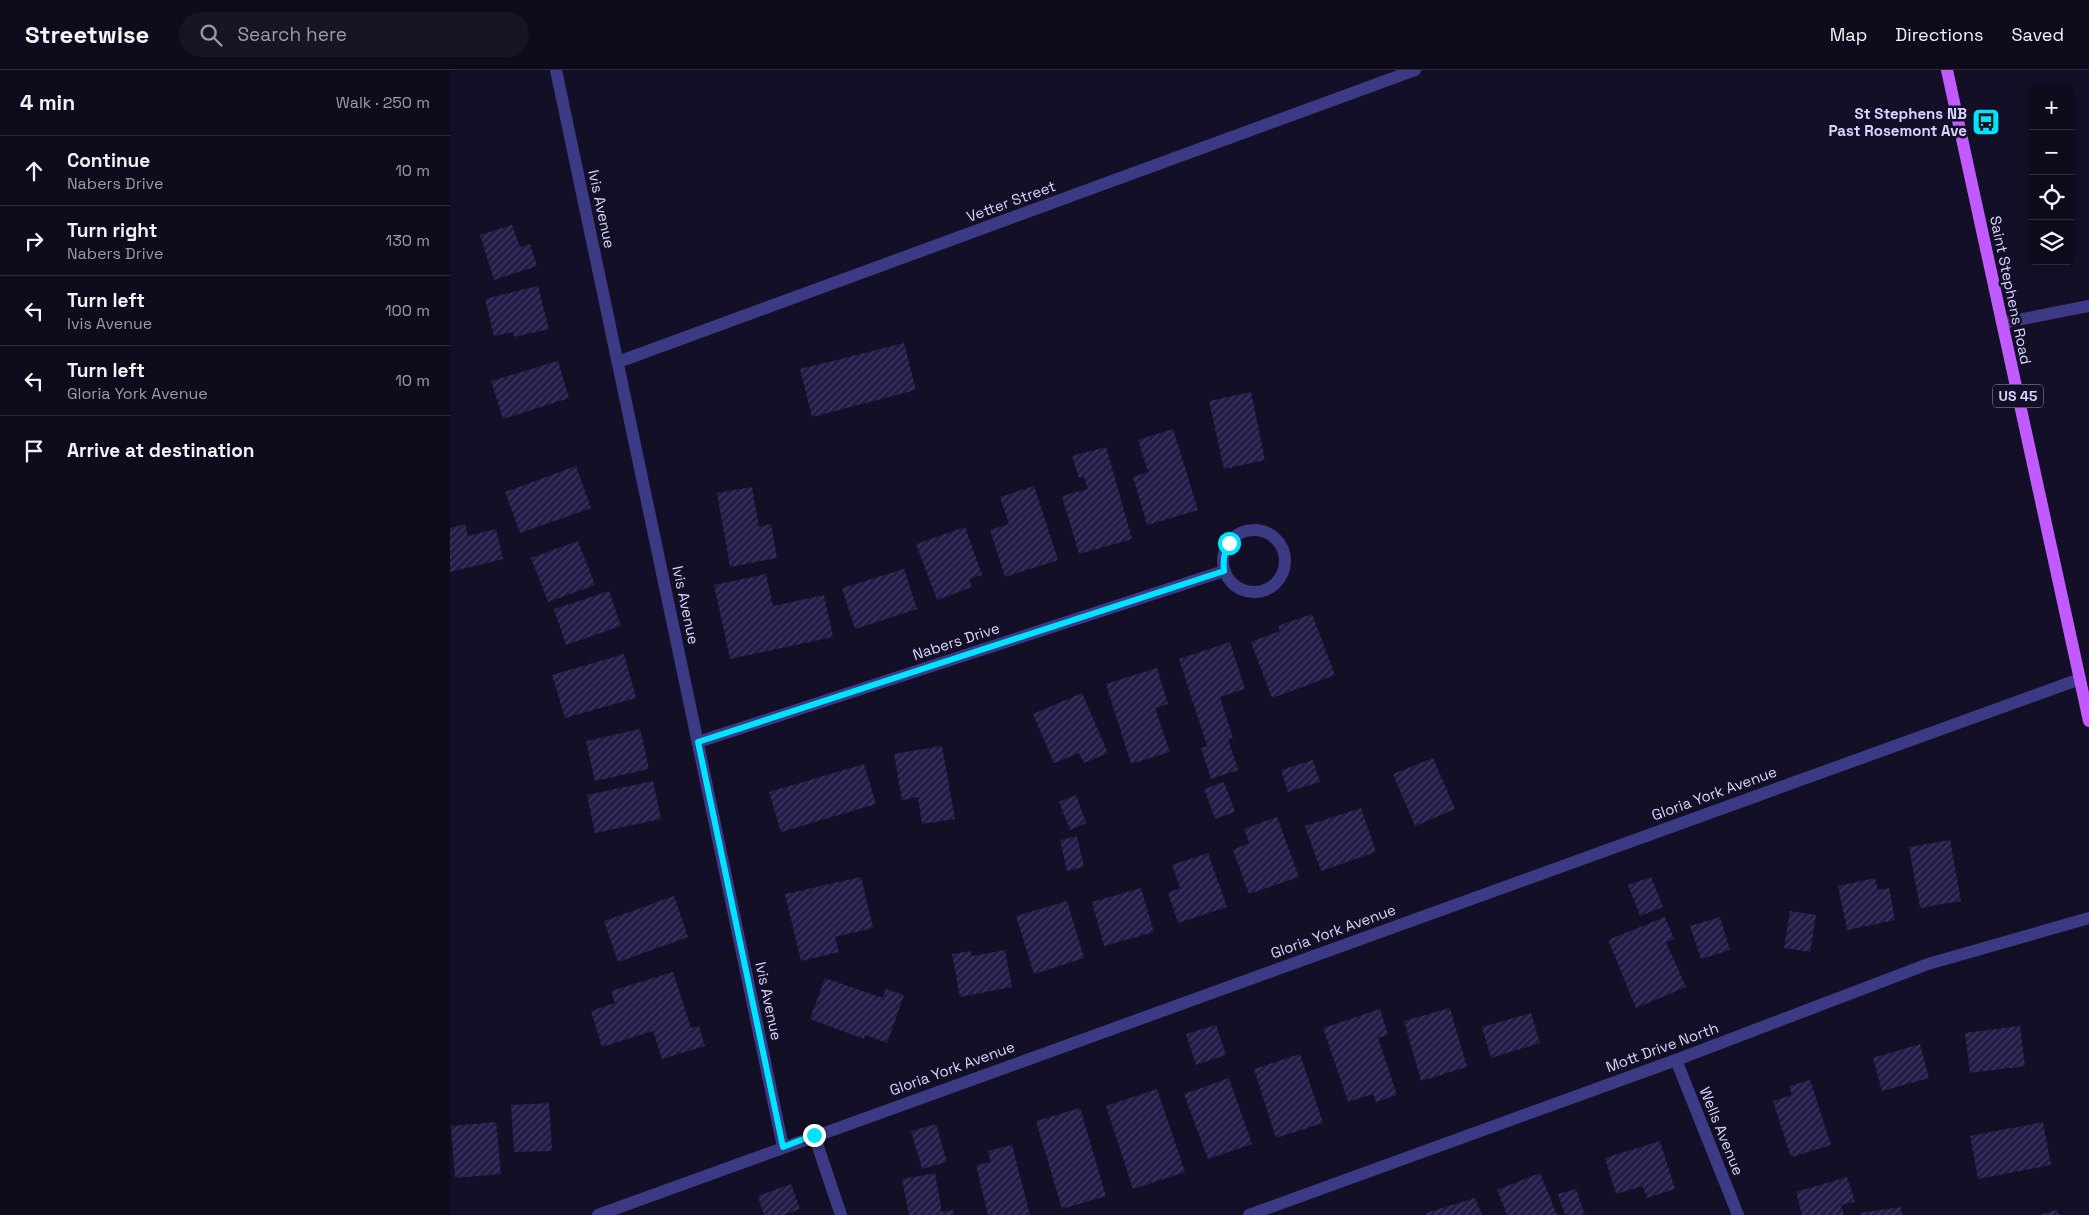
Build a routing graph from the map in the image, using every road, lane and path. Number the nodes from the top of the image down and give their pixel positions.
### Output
1 (556, 70) edge
2 (1415, 70) edge
3 (1947, 70) edge
4 (2089, 306) edge
5 (2002, 323) junction
6 (618, 362) junction
7 (1224, 571) junction
8 (2080, 679) junction
9 (2089, 721) edge
10 (698, 742) junction
11 (2089, 918) edge
12 (1676, 1060) junction
13 (814, 1135) junction
14 (783, 1147) junction
15 (598, 1215) edge
16 (841, 1215) edge
17 (1249, 1215) edge
18 (1738, 1215) edge

1 - 6 street, Ivis Avenue
2 - 6 street, Vetter Street
3 - 5 main road, Saint Stephens Road / US 45
4 - 5 street
5 - 8 main road, Saint Stephens Road / US 45
6 - 10 street, Ivis Avenue
7 - 7 street
7 - 10 street, Nabers Drive
8 - 9 main road, Saint Stephens Road / US 45
8 - 13 street, Gloria York Avenue
10 - 14 street, Ivis Avenue
11 - 12 street, Mott Drive North
12 - 17 street, Mott Drive North
12 - 18 street, Wells Avenue
13 - 14 street, Gloria York Avenue
13 - 16 street
14 - 15 street, Gloria York Avenue

